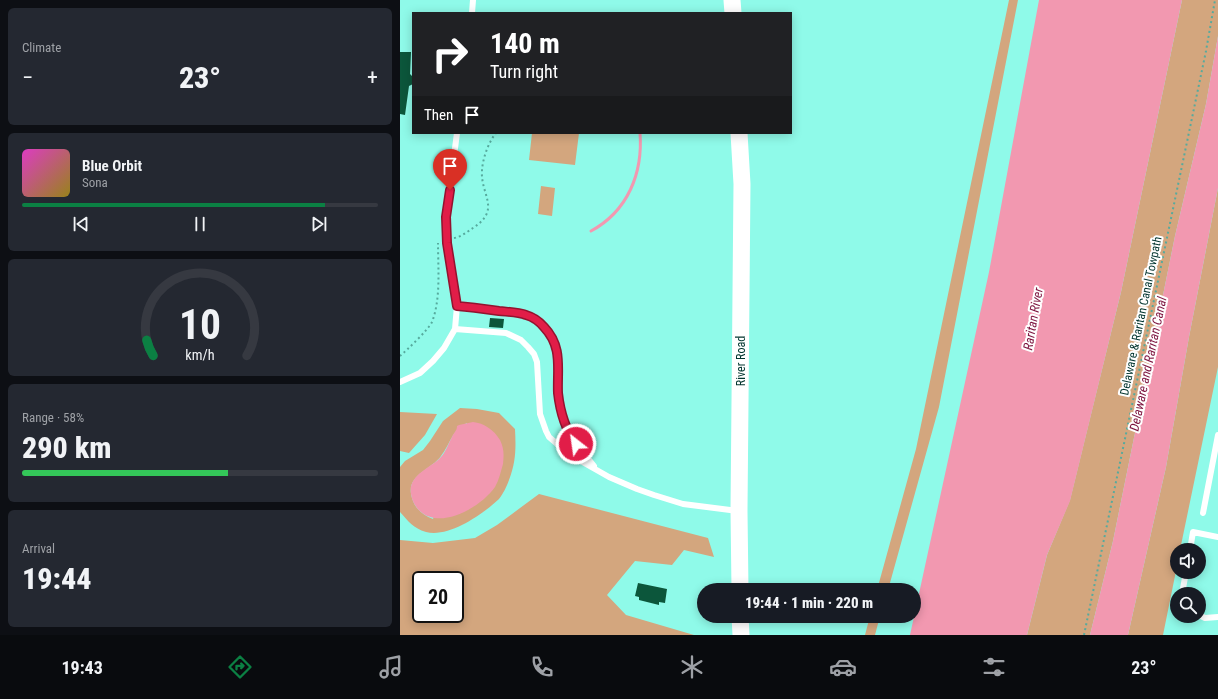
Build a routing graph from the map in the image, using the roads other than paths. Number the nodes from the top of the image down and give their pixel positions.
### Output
1 (473, 0) edge
2 (732, 0) edge
3 (472, 12) edge
4 (733, 12) edge
5 (457, 134) edge
6 (739, 134) edge
7 (457, 306) junction
8 (455, 329) junction
9 (400, 382) edge
10 (1218, 435) edge
11 (596, 469) junction
12 (739, 511) junction
13 (1203, 513) dead end
14 (1218, 537) edge
15 (1191, 543) edge
16 (740, 583) edge
17 (1218, 617) edge
18 (1206, 618) edge
19 (740, 623) edge
20 (741, 635) edge

1 - 3 lane
2 - 4 main road
5 - 7 lane
6 - 12 main road, River Road
7 - 8 lane
7 - 11 lane
8 - 9 lane
8 - 11 lane
10 - 13 lane
11 - 12 lane
12 - 16 main road, River Road
14 - 15 lane
17 - 18 lane
19 - 20 main road

